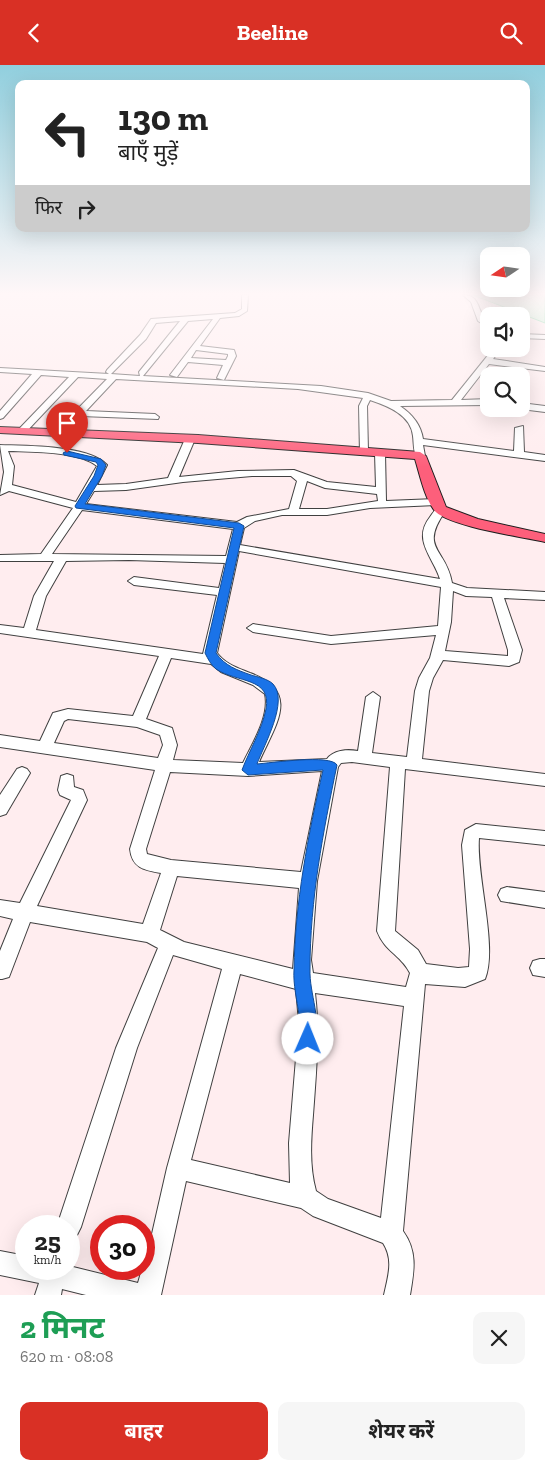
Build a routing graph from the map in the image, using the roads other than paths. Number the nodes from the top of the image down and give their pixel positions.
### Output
1 (130, 352) edge
2 (159, 352) edge
3 (192, 352) edge
4 (231, 352) edge
5 (490, 357) edge
6 (186, 360) junction
7 (487, 361) junction
8 (228, 363) junction
9 (0, 365) edge
10 (545, 369) edge
11 (0, 370) edge
12 (38, 373) junction
13 (112, 374) junction
14 (142, 374) junction
15 (75, 375) junction
16 (174, 375) junction
17 (221, 378) junction
18 (260, 384) junction
19 (368, 396) junction
20 (455, 402) junction
21 (480, 403) edge
22 (390, 404) junction
23 (530, 407) edge
24 (545, 409) edge
25 (77, 413) junction
26 (0, 416) edge
27 (155, 417) dead end
28 (520, 428) dead end
29 (0, 429) edge
30 (22, 431) junction
31 (59, 433) junction
32 (190, 439) junction
33 (418, 441) junction
34 (1, 450) edge
35 (362, 452) junction
36 (380, 453) junction
37 (519, 454) junction
38 (420, 456) junction
39 (545, 458) edge
40 (298, 474) junction
41 (172, 481) junction
42 (91, 488) junction
43 (4, 490) edge
44 (382, 491) junction
45 (382, 504) junction
46 (79, 506) junction
47 (438, 506) junction
48 (293, 512) junction
49 (239, 526) junction
50 (545, 538) edge
51 (233, 554) junction
52 (0, 558) edge
53 (43, 559) junction
54 (61, 559) junction
55 (134, 581) dead end
56 (447, 585) junction
57 (224, 592) junction
58 (497, 595) junction
59 (545, 596) edge
60 (0, 629) edge
61 (253, 629) dead end
62 (442, 630) junction
63 (29, 633) junction
64 (166, 655) junction
65 (438, 655) junction
66 (214, 660) junction
67 (373, 697) dead end
68 (138, 722) junction
69 (0, 741) edge
70 (45, 748) junction
71 (364, 758) junction
72 (406, 764) junction
73 (163, 765) junction
74 (331, 765) junction
75 (248, 770) junction
76 (22, 773) dead end
77 (67, 780) dead end
78 (545, 780) edge
79 (0, 809) edge
80 (545, 839) edge
81 (171, 868) junction
82 (308, 881) junction
83 (507, 895) dead end
84 (545, 900) edge
85 (0, 907) edge
86 (25, 911) junction
87 (149, 934) junction
88 (169, 944) junction
89 (233, 963) junction
90 (2, 970) dead end
91 (421, 974) junction
92 (303, 981) junction
93 (413, 998) junction
94 (178, 1168) junction
95 (306, 1198) junction
96 (73, 1215) edge
97 (390, 1234) junction
98 (0, 1263) edge
99 (15, 1266) edge
100 (66, 1280) edge
101 (137, 1295) edge
102 (148, 1295) edge
103 (397, 1295) edge

1 - 13 street
2 - 14 street
3 - 6 street
4 - 8 street
5 - 7 street
6 - 8 street
6 - 16 street
7 - 10 street
7 - 20 street
8 - 17 street
9 - 13 street
11 - 12 street
12 - 15 street
12 - 26 street
13 - 14 street
13 - 15 street
13 - 18 street
13 - 25 street
14 - 16 street
15 - 30 street
16 - 17 street
17 - 18 street
18 - 19 street
19 - 22 street
19 - 35 street
20 - 21 street
20 - 22 street
22 - 33 street
23 - 24 street
25 - 27 street
25 - 31 street
28 - 37 street
29 - 30 main road
30 - 31 main road
31 - 32 main road
32 - 35 main road
32 - 41 street
33 - 37 street
33 - 38 street
34 - 42 street
34 - 43 street
35 - 36 main road
36 - 38 main road
36 - 44 street
37 - 39 street
38 - 47 main road
40 - 41 street
40 - 44 street
40 - 48 street
41 - 42 street
42 - 46 street
43 - 46 street
44 - 45 street
45 - 47 street
45 - 48 street
46 - 49 street
46 - 53 street
47 - 50 main road
47 - 56 street
48 - 49 street
49 - 51 street
51 - 54 street
51 - 56 street
51 - 57 street
52 - 53 street
53 - 54 street
54 - 63 street
55 - 57 street
56 - 58 street
56 - 62 street
57 - 66 street
58 - 59 street
58 - 65 street
60 - 63 street
61 - 62 street
62 - 65 street
63 - 64 street
64 - 66 street
64 - 68 street
65 - 72 street
66 - 75 street
67 - 71 street
68 - 70 street
68 - 73 street
69 - 70 street
70 - 73 street
71 - 72 street
71 - 74 street
72 - 78 street
72 - 91 street
73 - 75 street
73 - 81 street
74 - 75 street
74 - 82 street
76 - 79 street
77 - 86 street
80 - 91 street
81 - 82 street
81 - 87 street
82 - 92 street
83 - 84 street
85 - 86 street
86 - 87 street
86 - 90 street
87 - 88 street
88 - 89 street
88 - 96 street
89 - 92 street
89 - 94 street
91 - 93 street
92 - 93 street
92 - 95 street
93 - 97 street
94 - 95 street
94 - 102 street
95 - 97 street
97 - 103 street
98 - 99 street
100 - 101 street

